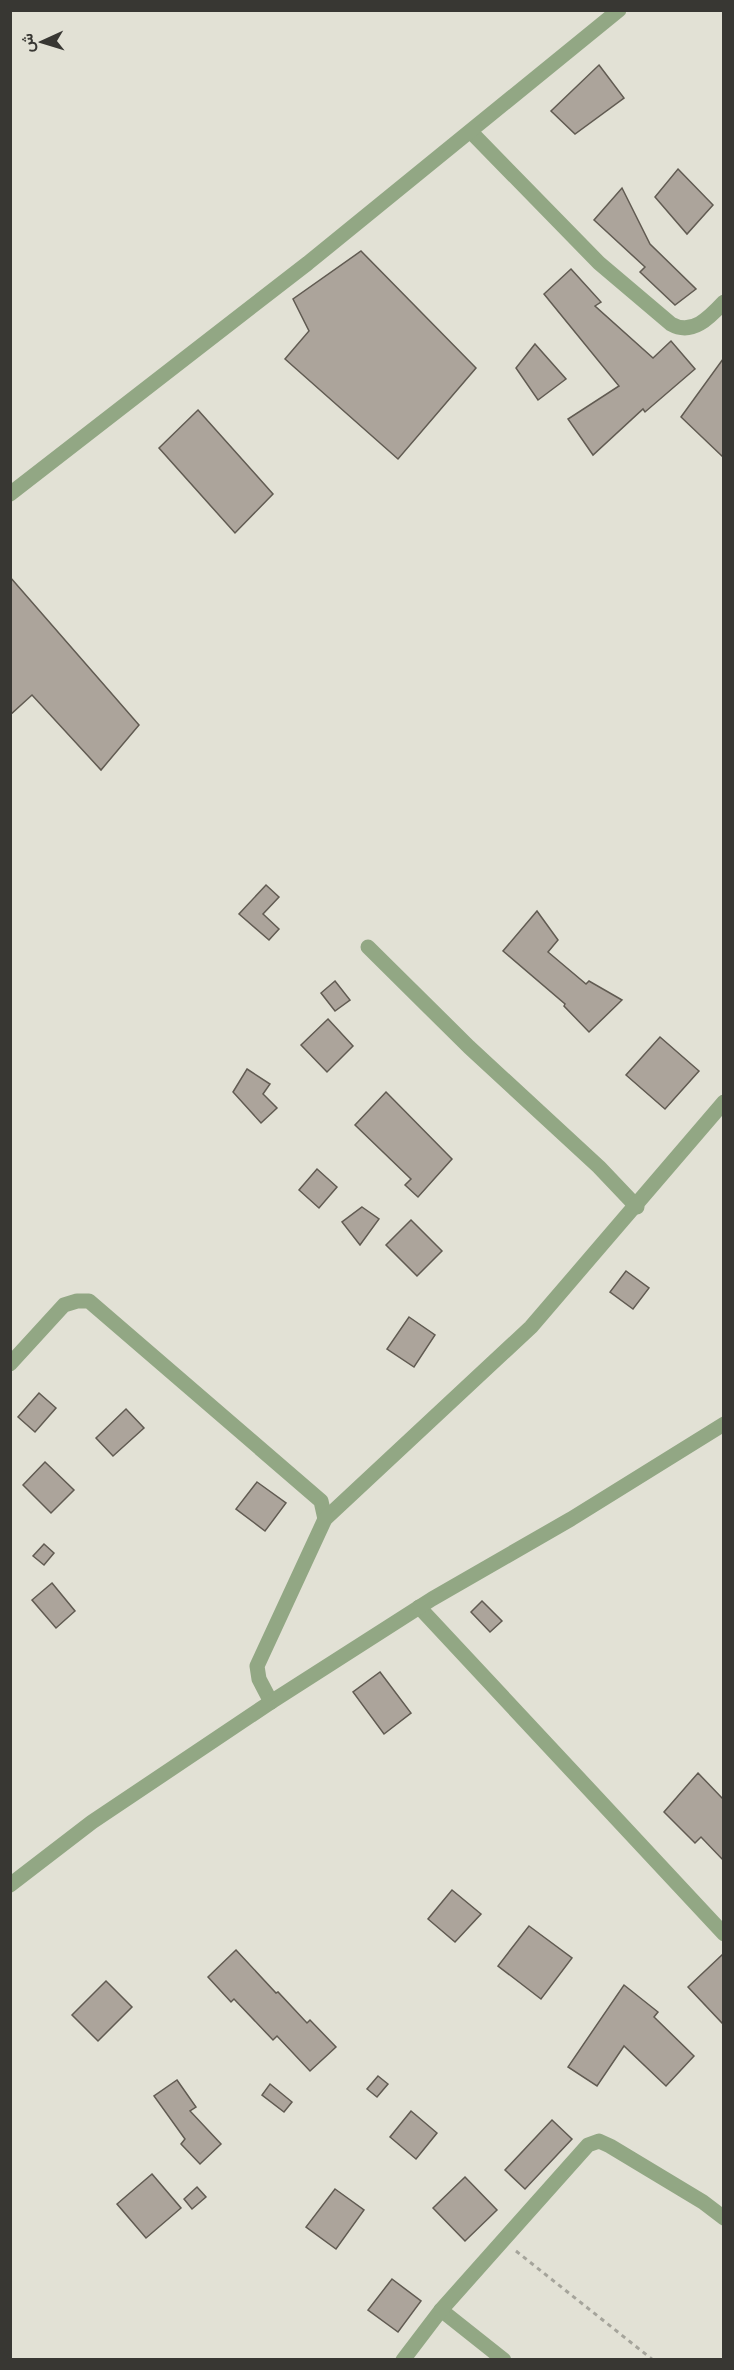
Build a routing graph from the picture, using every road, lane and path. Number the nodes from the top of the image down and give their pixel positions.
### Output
1 (619, 10) edge
2 (471, 132) junction
3 (723, 302) edge
4 (10, 494) edge
5 (368, 947) dead end
6 (723, 1102) edge
7 (637, 1207) junction
8 (10, 1364) edge
9 (723, 1424) edge
10 (325, 1519) junction
11 (419, 1607) junction
12 (271, 1702) junction
13 (10, 1885) edge
14 (723, 1934) edge
15 (723, 2218) edge
16 (502, 2241) junction
17 (441, 2310) junction
18 (404, 2360) edge
19 (504, 2360) edge
20 (653, 2360) edge

1 - 2 street
2 - 3 street
2 - 4 street
5 - 7 street
6 - 7 street
7 - 10 street
8 - 10 street
9 - 11 street
10 - 12 street
11 - 12 street
11 - 14 street
12 - 13 street
15 - 16 street
16 - 17 street
16 - 20 path
17 - 18 street
17 - 19 street

